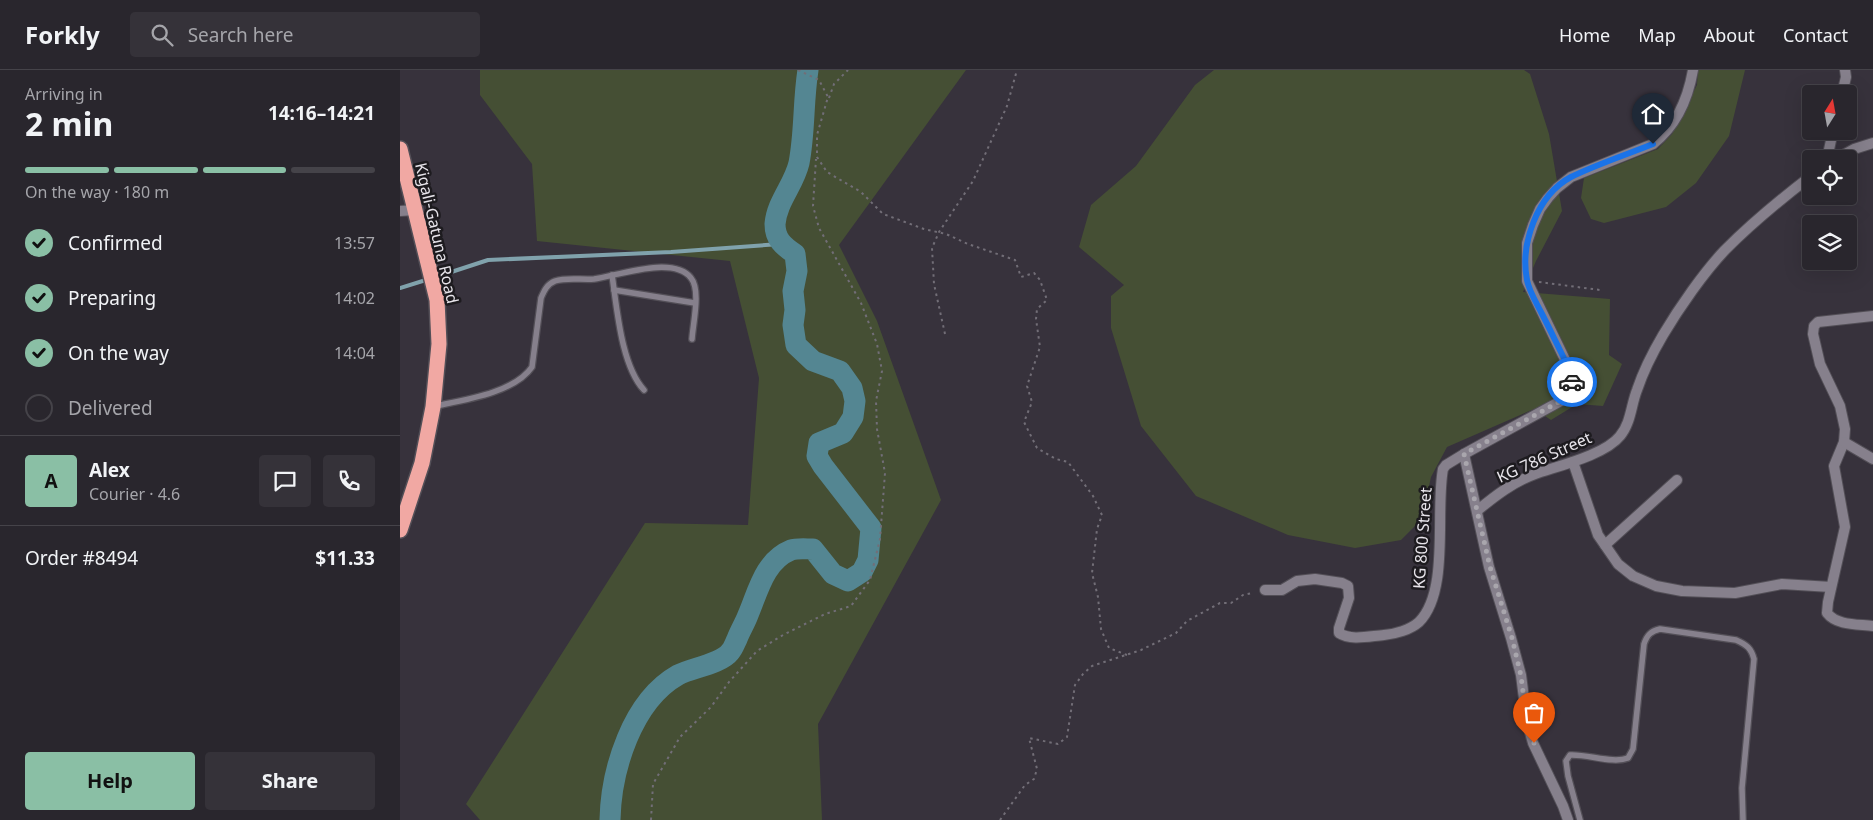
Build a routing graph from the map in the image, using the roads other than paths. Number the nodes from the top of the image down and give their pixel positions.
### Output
1 (1693, 70) edge
2 (1845, 70) edge
3 (1844, 85) edge
4 (1873, 142) edge
5 (400, 149) edge
6 (1852, 150) edge
7 (1802, 183) edge
8 (407, 210) edge
9 (612, 275) junction
10 (614, 290) junction
11 (695, 303) junction
12 (1873, 316) edge
13 (692, 339) dead end
14 (644, 390) dead end
15 (433, 407) junction
16 (1844, 442) junction
17 (1464, 454) junction
18 (1873, 459) edge
19 (1573, 462) junction
20 (1677, 480) dead end
21 (1478, 510) junction
22 (400, 530) edge
23 (1605, 545) junction
24 (1831, 587) junction
25 (1265, 590) road end
26 (1873, 626) edge
27 (1568, 820) edge
28 (1580, 820) edge
29 (1743, 820) edge

1 - 17 street, KG 800 Street
2 - 3 street
4 - 6 street
5 - 8 highway, Kigali-Gatuna Road
7 - 19 street, KG 786 Street
8 - 15 highway, Kigali-Gatuna Road
9 - 10 lane
9 - 11 lane
9 - 15 lane
10 - 11 lane
10 - 14 lane
11 - 13 lane
12 - 16 street
15 - 22 highway, Kigali-Gatuna Road
16 - 18 street
16 - 24 street
17 - 21 street
17 - 25 street, KG 800 Street
19 - 21 street, KG 786 Street
19 - 23 street
20 - 23 street
21 - 27 street
23 - 24 street
24 - 26 street
28 - 29 lane

